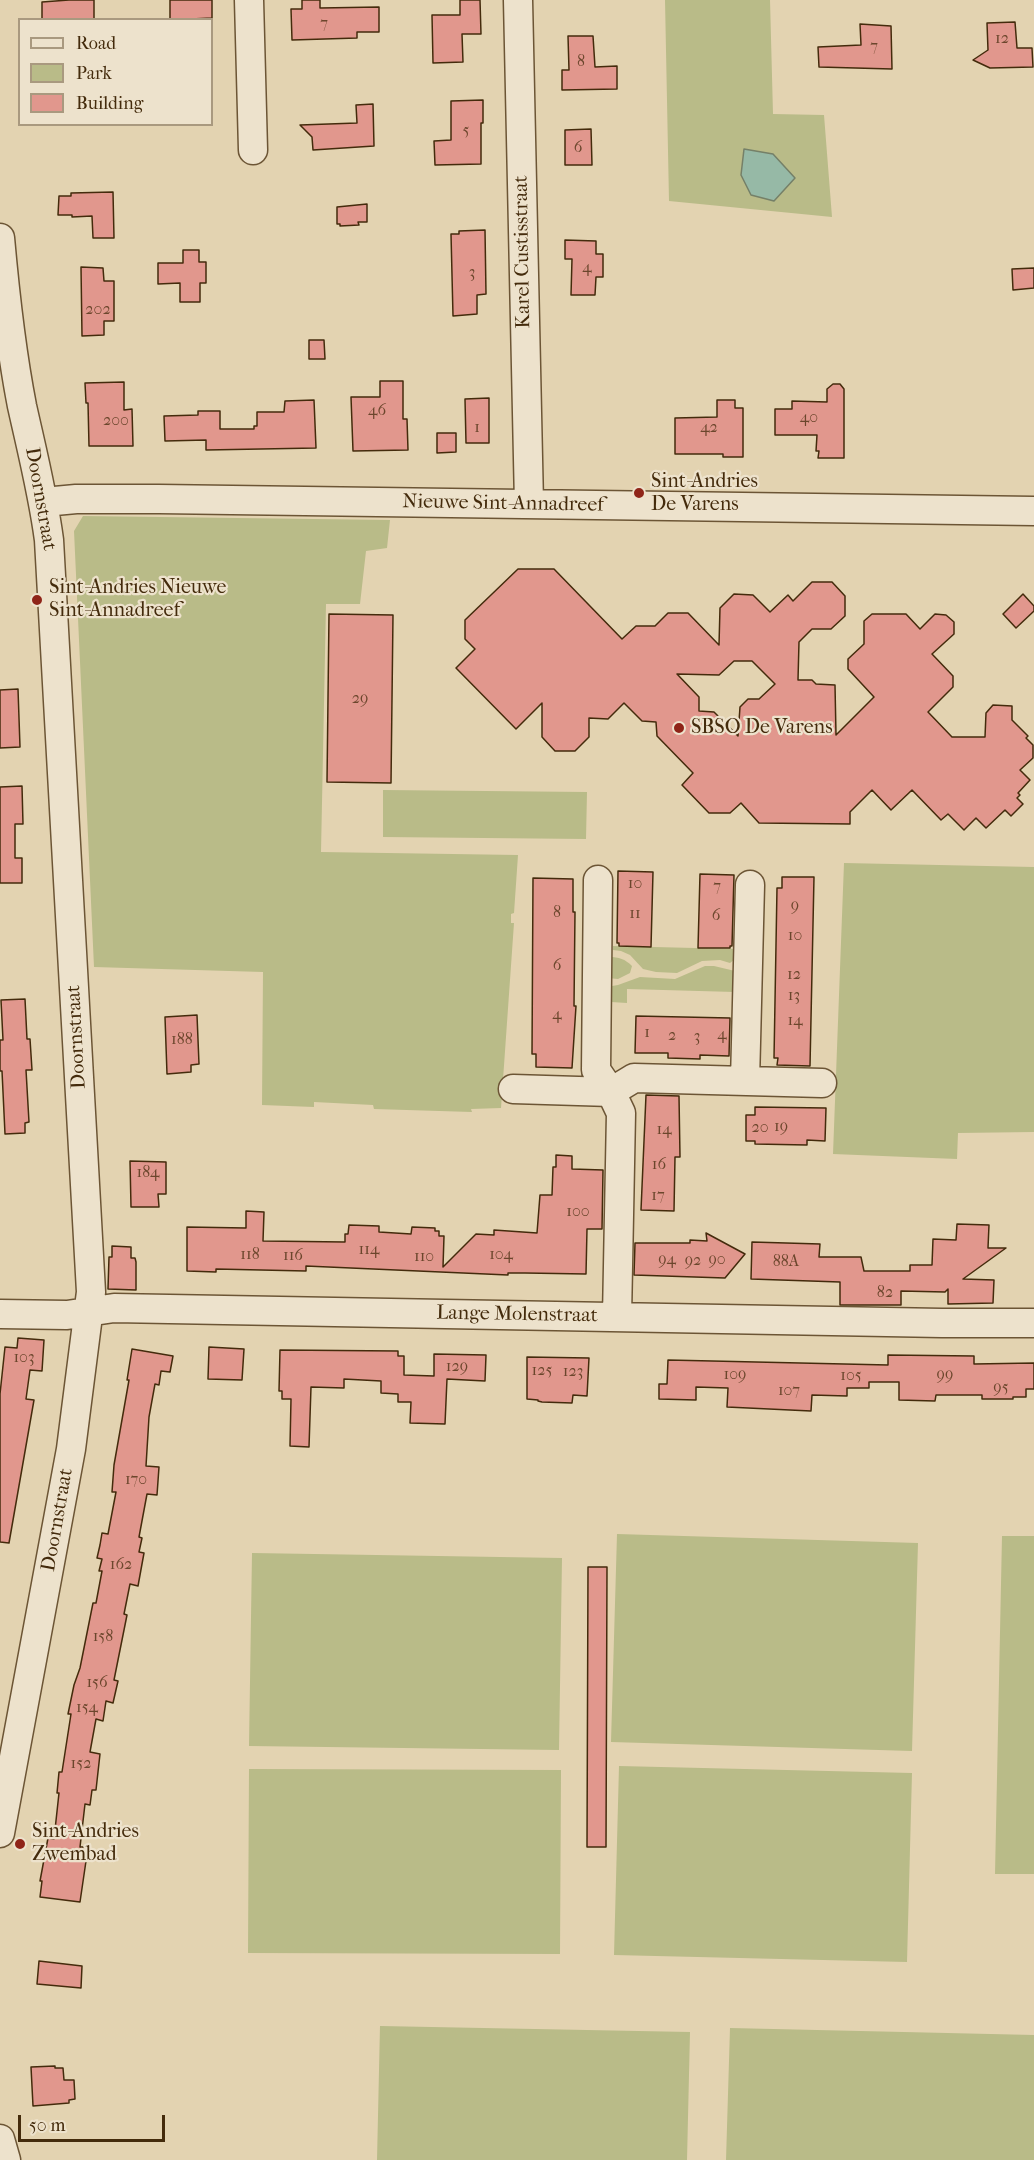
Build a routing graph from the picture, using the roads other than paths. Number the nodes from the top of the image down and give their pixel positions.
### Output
1 (249, 0) edge
2 (518, 0) edge
3 (253, 150) dead end
4 (0, 238) edge
5 (44, 502) junction
6 (529, 504) junction
7 (1034, 511) edge
8 (598, 880) dead end
9 (750, 885) dead end
10 (745, 1081) junction
11 (822, 1083) dead end
12 (513, 1089) dead end
13 (611, 1092) junction
14 (90, 1310) junction
15 (0, 1314) edge
16 (617, 1317) junction
17 (1034, 1323) edge
18 (0, 1833) edge
19 (0, 2139) edge
20 (6, 2160) edge

1 - 3 street
2 - 6 street, Karel Custisstraat
4 - 5 street, Doornstraat
5 - 6 street, Nieuwe Sint-Annadreef
5 - 14 street, Doornstraat
6 - 7 street, Nieuwe Sint-Annadreef
8 - 13 street
9 - 10 street
10 - 11 street
10 - 13 street
12 - 13 street
13 - 16 street
14 - 15 street, Lange Molenstraat
14 - 16 street, Lange Molenstraat
14 - 18 street, Doornstraat
16 - 17 street, Lange Molenstraat
19 - 20 street

